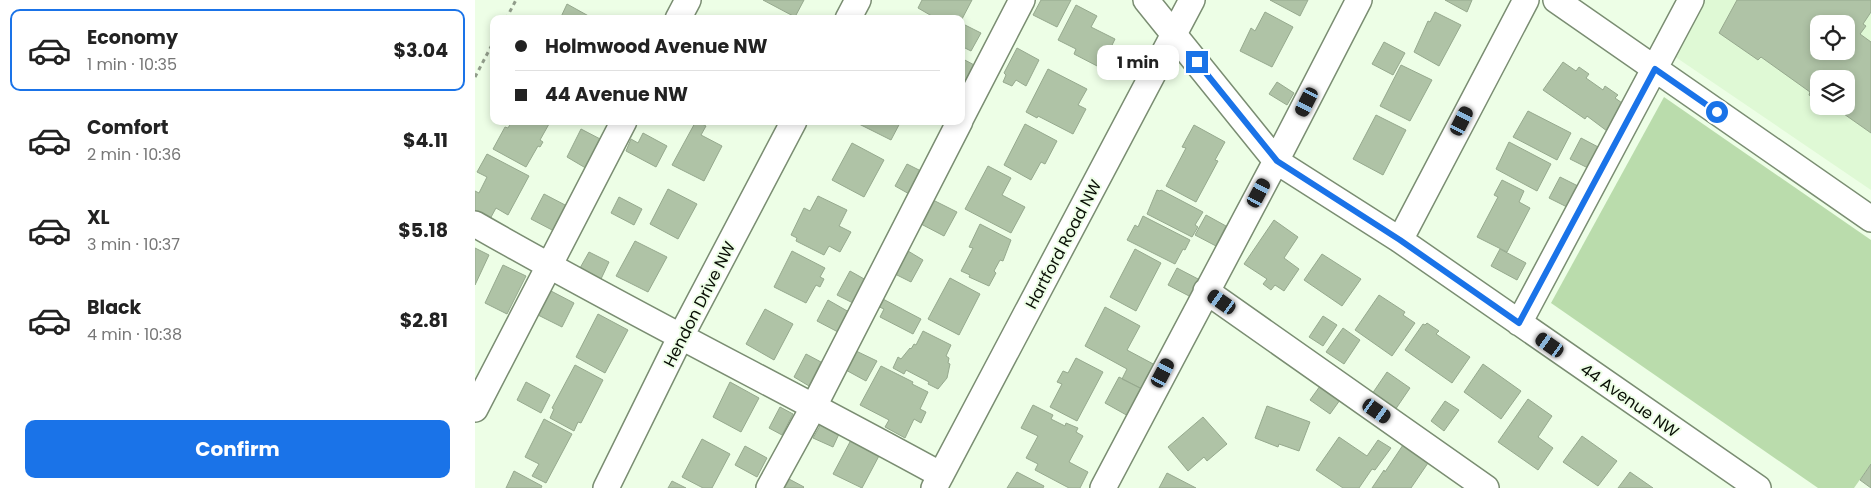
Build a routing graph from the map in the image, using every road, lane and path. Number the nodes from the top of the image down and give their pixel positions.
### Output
1 (516, 0) edge
2 (688, 0) edge
3 (858, 0) edge
4 (1022, 0) edge
5 (1146, 0) edge
6 (1193, 0) edge
7 (1359, 0) edge
8 (1526, 0) edge
9 (1556, 0) edge
10 (1691, 0) edge
11 (508, 15) edge
12 (680, 15) edge
13 (850, 15) edge
14 (1175, 34) junction
15 (490, 49) edge
16 (1655, 69) junction
17 (475, 77) edge
18 (965, 110) edge
19 (622, 125) edge
20 (792, 125) edge
21 (957, 125) edge
22 (1277, 161) junction
23 (1871, 219) edge
24 (475, 224) edge
25 (1400, 240) junction
26 (548, 266) junction
27 (1207, 290) junction
28 (1519, 323) junction
29 (681, 336) junction
30 (814, 406) junction
31 (475, 409) edge
32 (937, 481) edge
33 (606, 488) edge
34 (769, 488) edge
35 (1103, 488) edge
36 (1486, 488) edge
37 (1757, 488) edge

1 - 11 path
2 - 12 street
3 - 13 street
4 - 18 street
5 - 14 street, 44 Avenue NW
6 - 14 street, Hartford Road NW
7 - 22 street
8 - 25 street
9 - 16 street
10 - 16 street
14 - 22 street, 44 Avenue NW
14 - 32 street, Hartford Road NW
15 - 17 path
16 - 23 street
16 - 28 street
19 - 26 street
20 - 29 street, Hendon Drive NW
21 - 30 street
22 - 25 street, 44 Avenue NW
22 - 27 street
24 - 26 street
25 - 28 street, 44 Avenue NW
26 - 29 street
26 - 31 street
27 - 35 street
27 - 36 street
28 - 37 street, 44 Avenue NW
29 - 30 street
29 - 33 street, Hendon Drive NW
30 - 32 street
30 - 34 street

